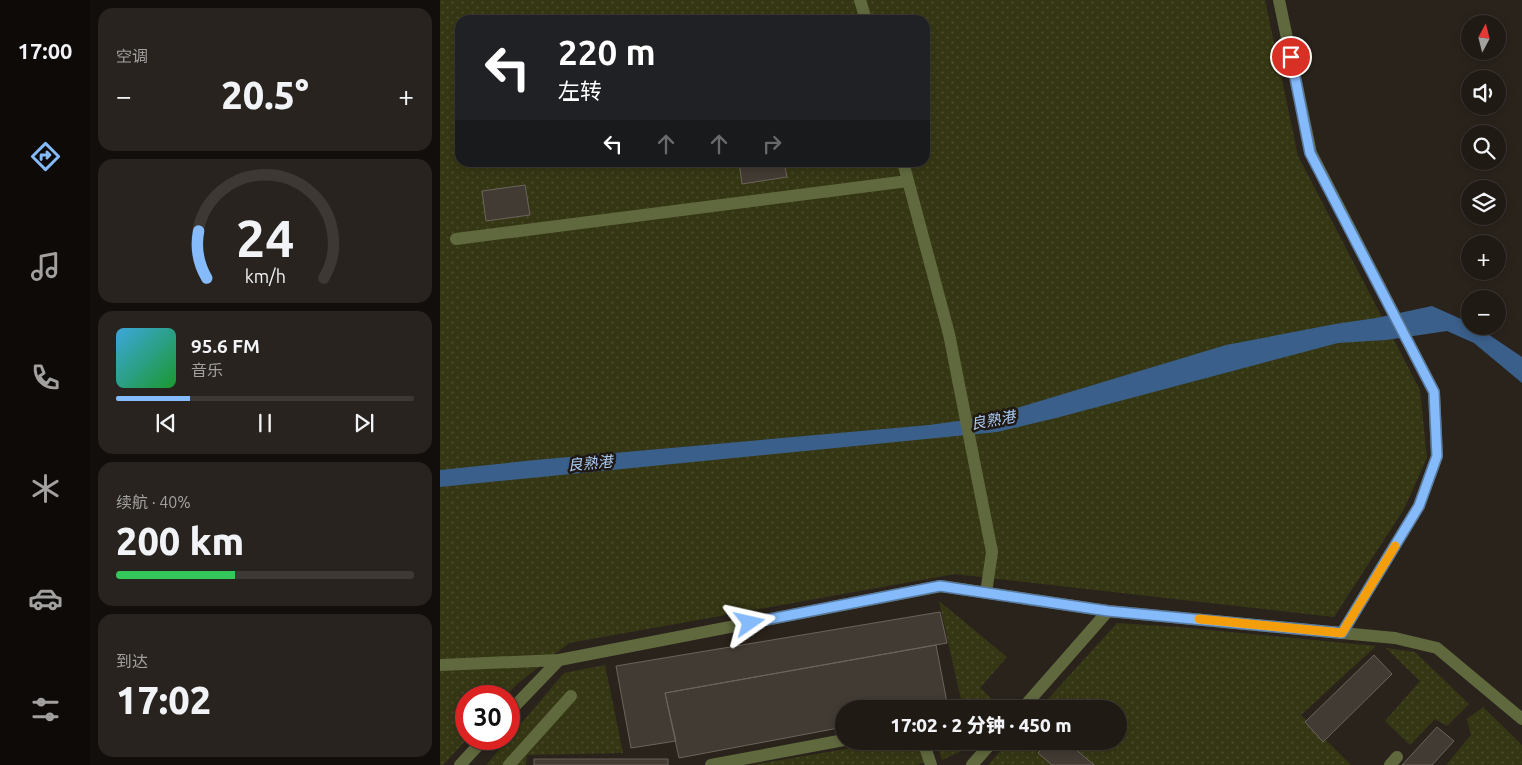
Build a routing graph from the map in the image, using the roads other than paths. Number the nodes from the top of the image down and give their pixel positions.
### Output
1 (860, 0) edge
2 (1279, 0) edge
3 (864, 15) edge
4 (904, 167) edge
5 (908, 181) junction
6 (456, 239) dead end
7 (986, 593) junction
8 (1108, 611) junction
9 (1342, 633) junction
10 (559, 660) junction
11 (440, 665) edge
12 (571, 696) dead end
13 (1030, 700) edge
14 (520, 701) edge
15 (1522, 719) edge
16 (835, 742) edge
17 (474, 750) edge
18 (926, 750) edge
19 (985, 750) edge
20 (460, 765) edge
21 (509, 765) edge
22 (711, 765) edge
23 (931, 765) edge
24 (972, 765) edge

1 - 3 street
2 - 9 street
4 - 5 street
5 - 6 street
5 - 7 street
7 - 8 street
7 - 10 street
8 - 9 street
8 - 13 street
9 - 15 street
10 - 11 street
10 - 14 street
12 - 21 street
16 - 22 street
17 - 20 street
18 - 23 street
19 - 24 street

